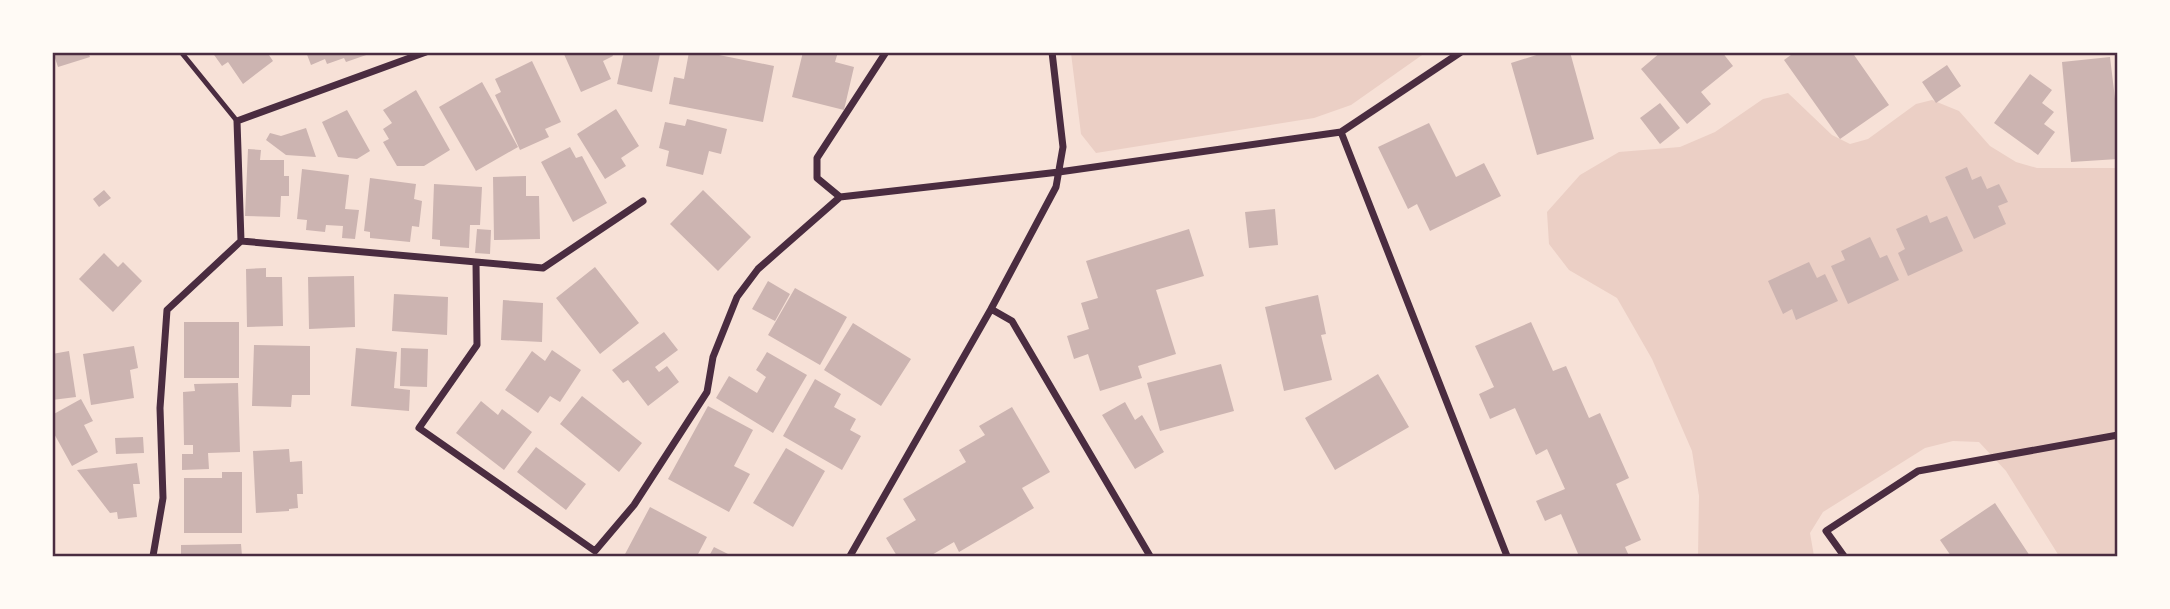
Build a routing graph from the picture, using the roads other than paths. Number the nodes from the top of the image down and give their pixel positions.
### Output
1 (181, 52) edge
2 (426, 52) edge
3 (1052, 52) edge
4 (1461, 52) edge
5 (883, 53) edge
6 (237, 121) junction
7 (1341, 132) junction
8 (1059, 172) junction
9 (840, 197) junction
10 (643, 201) dead end
11 (240, 241) junction
12 (476, 262) junction
13 (990, 309) junction
14 (2118, 435) edge
15 (153, 556) edge
16 (850, 556) edge
17 (1150, 556) edge
18 (1507, 556) edge
19 (1844, 556) edge

1 - 6 lane
2 - 6 street
3 - 8 street
4 - 7 street
5 - 9 street
6 - 11 street
7 - 8 street
7 - 18 street
8 - 9 street
8 - 13 street
9 - 12 street
10 - 12 street
11 - 12 street
11 - 15 street
13 - 16 street
13 - 17 street
14 - 19 street

